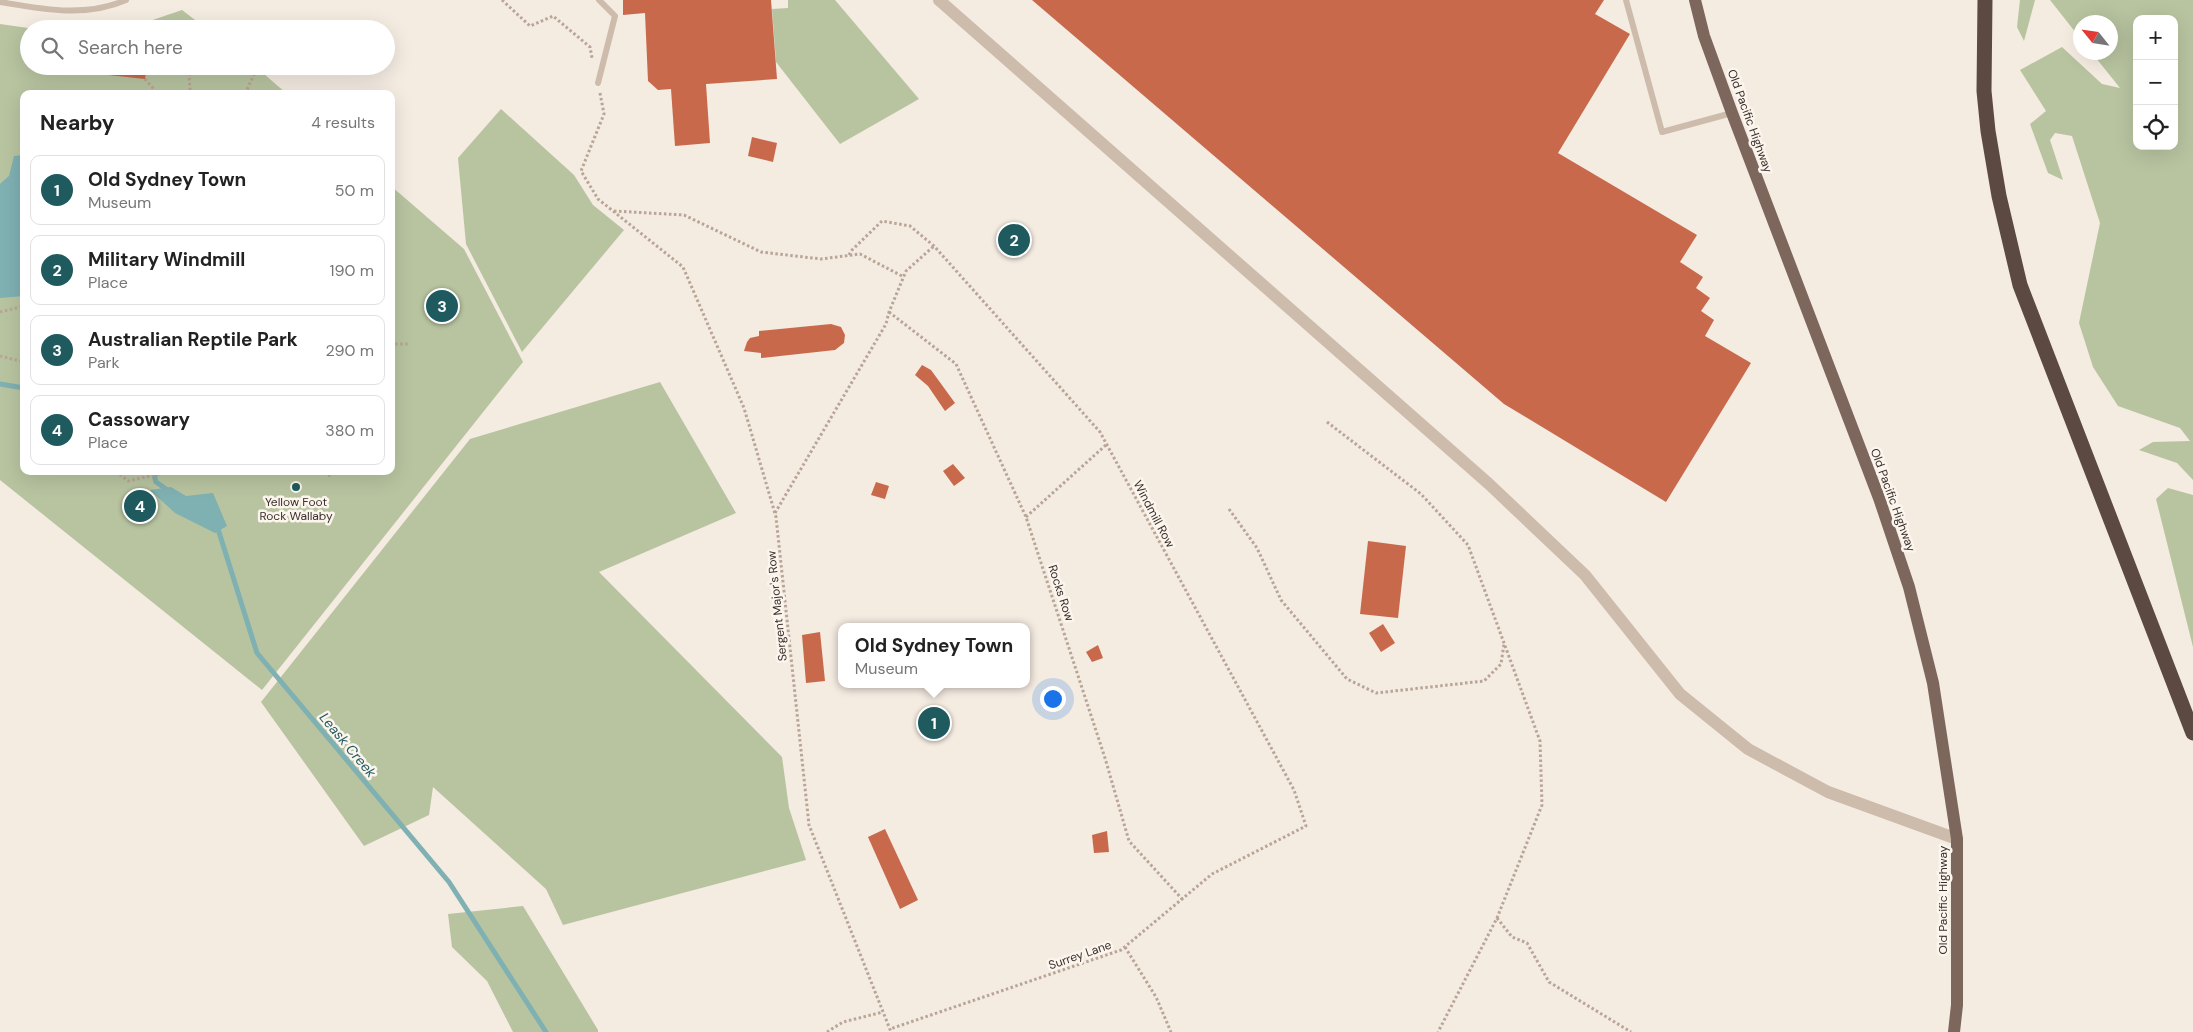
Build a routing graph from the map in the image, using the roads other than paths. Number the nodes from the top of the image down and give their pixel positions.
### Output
1 (126, 0) edge
2 (600, 0) edge
3 (939, 0) edge
4 (1626, 0) edge
5 (1695, 0) edge
6 (1985, 0) edge
7 (0, 2) edge
8 (598, 83) road end
9 (1732, 113) junction
10 (2193, 733) edge
11 (1957, 839) junction
12 (1954, 1032) edge

1 - 7 lane
2 - 8 lane
3 - 11 street
4 - 9 lane
5 - 9 main road, Old Pacific Highway
6 - 10 highway
9 - 11 main road, Old Pacific Highway
11 - 12 main road, Old Pacific Highway

